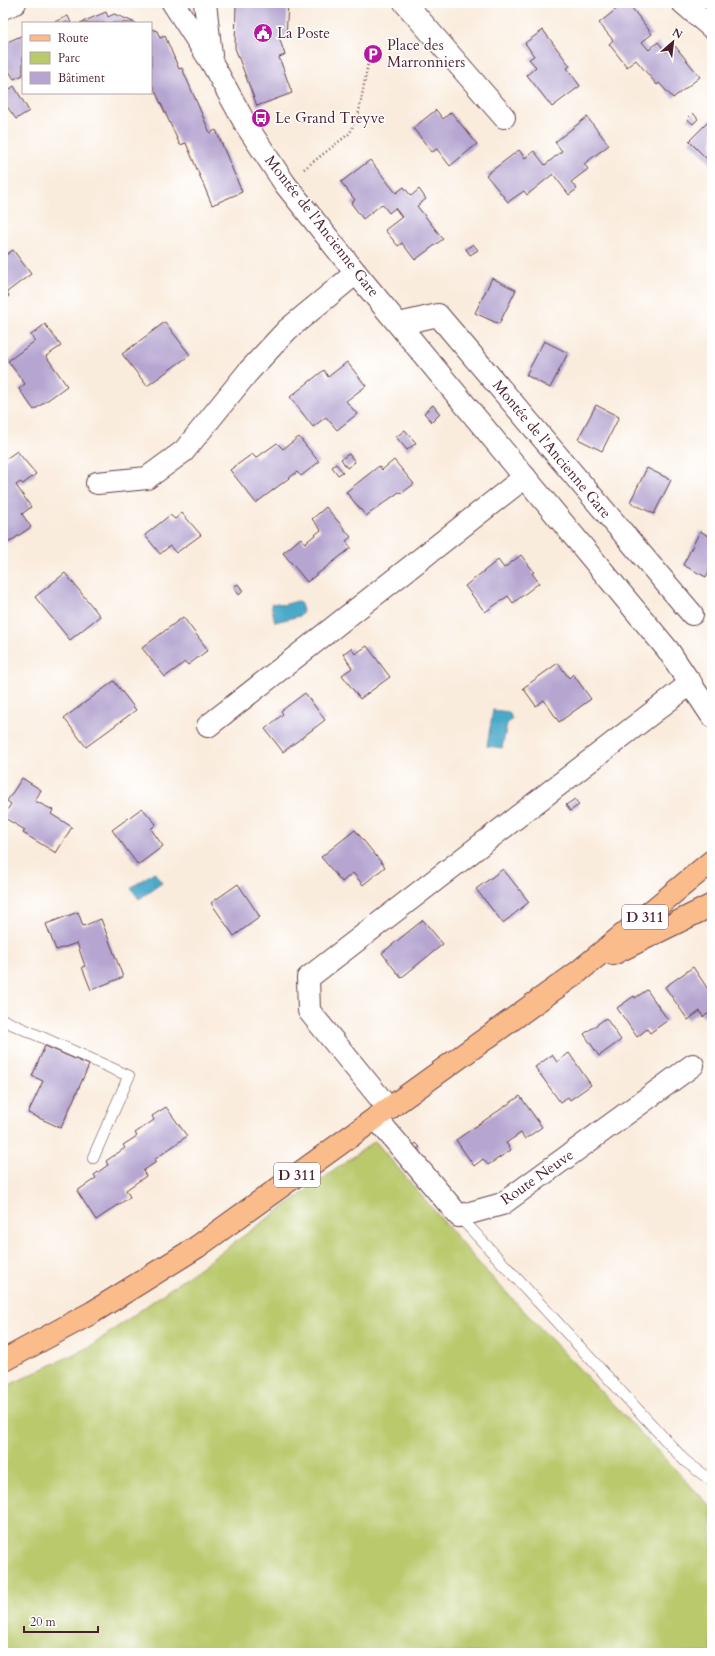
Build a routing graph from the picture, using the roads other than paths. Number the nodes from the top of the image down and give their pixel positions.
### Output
1 (15, 3) edge
2 (204, 3) edge
3 (405, 3) edge
4 (683, 3) edge
5 (176, 5) edge
6 (3, 8) edge
7 (712, 28) edge
8 (212, 63) junction
9 (504, 116) dead end
10 (356, 272) junction
11 (400, 324) junction
12 (525, 476) junction
13 (97, 483) dead end
14 (692, 614) dead end
15 (668, 650) junction
16 (691, 683) junction
17 (712, 687) edge
18 (712, 716) edge
19 (208, 726) dead end
20 (712, 861) edge
21 (712, 905) edge
22 (578, 972) junction
23 (3, 1020) edge
24 (693, 1065) dead end
25 (383, 1113) junction
26 (93, 1158) dead end
27 (459, 1216) junction
28 (3, 1361) edge
29 (712, 1481) edge

1 - 6 street
2 - 8 street, Montée de l'Ancienne Gare
3 - 9 street
4 - 7 street
5 - 8 street, Montée de l'Ancienne Gare
8 - 10 street, Montée de l'Ancienne Gare
10 - 11 street, Montée de l'Ancienne Gare
10 - 13 street
11 - 12 street, Montée de l'Ancienne Gare
11 - 14 street, Montée de l'Ancienne Gare
12 - 15 street, Montée de l'Ancienne Gare
12 - 19 street
15 - 16 street, Montée de l'Ancienne Gare
15 - 17 street, Montée de l'Ancienne Gare
16 - 18 street, Montée de l'Ancienne Gare
16 - 25 street
20 - 22 main road, D 311
21 - 22 main road, D 311
22 - 25 main road, D 311
23 - 26 lane
24 - 27 street, Route Neuve
25 - 27 street
25 - 28 main road, D 311
27 - 29 lane

